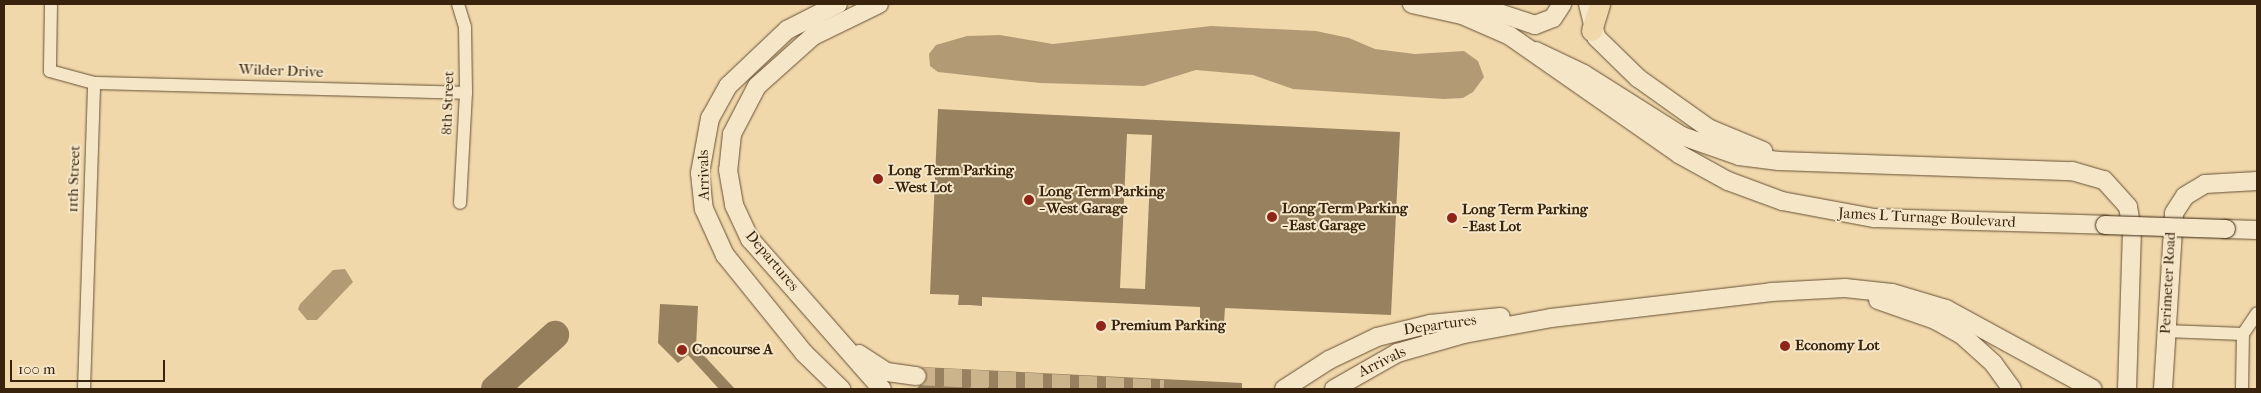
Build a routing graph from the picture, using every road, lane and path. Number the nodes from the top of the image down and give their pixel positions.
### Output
1 (51, 4) edge
2 (458, 4) edge
3 (838, 4) edge
4 (879, 4) edge
5 (1412, 4) edge
6 (1562, 4) edge
7 (1588, 4) edge
8 (1600, 4) edge
9 (1592, 31) junction
10 (1536, 51) junction
11 (94, 83) junction
12 (466, 93) junction
13 (1814, 162) junction
14 (2257, 181) edge
15 (460, 203) dead end
16 (2257, 230) edge
17 (1845, 288) junction
18 (2257, 312) edge
19 (1551, 318) junction
20 (2165, 331) junction
21 (2243, 334) junction
22 (841, 340) junction
23 (917, 376) tunnel mouth
24 (84, 389) edge
25 (841, 389) edge
26 (882, 389) edge
27 (1284, 389) edge
28 (1334, 389) edge
29 (2012, 389) edge
30 (2093, 389) edge
31 (2127, 389) edge
32 (2163, 389) edge
33 (2242, 389) edge

1 - 11 street
2 - 12 street, 8th Street
3 - 25 street, Arrivals
4 - 22 street, Departures
5 - 6 street
5 - 10 street, James L Turnage Boulevard
7 - 9 street
8 - 9 main road
9 - 13 street
10 - 13 street
10 - 16 street, James L Turnage Boulevard, bridge
11 - 12 street, Wilder Drive
11 - 24 street, 11th Street
12 - 15 street, 8th Street
13 - 31 street
14 - 20 street, Perimeter Road
17 - 19 street
17 - 29 street
17 - 30 street
18 - 21 street
19 - 27 street, Departures
19 - 28 street, Arrivals
20 - 21 street
20 - 32 street, Perimeter Road
21 - 33 street
22 - 23 street, Departures
22 - 26 street, Departures

